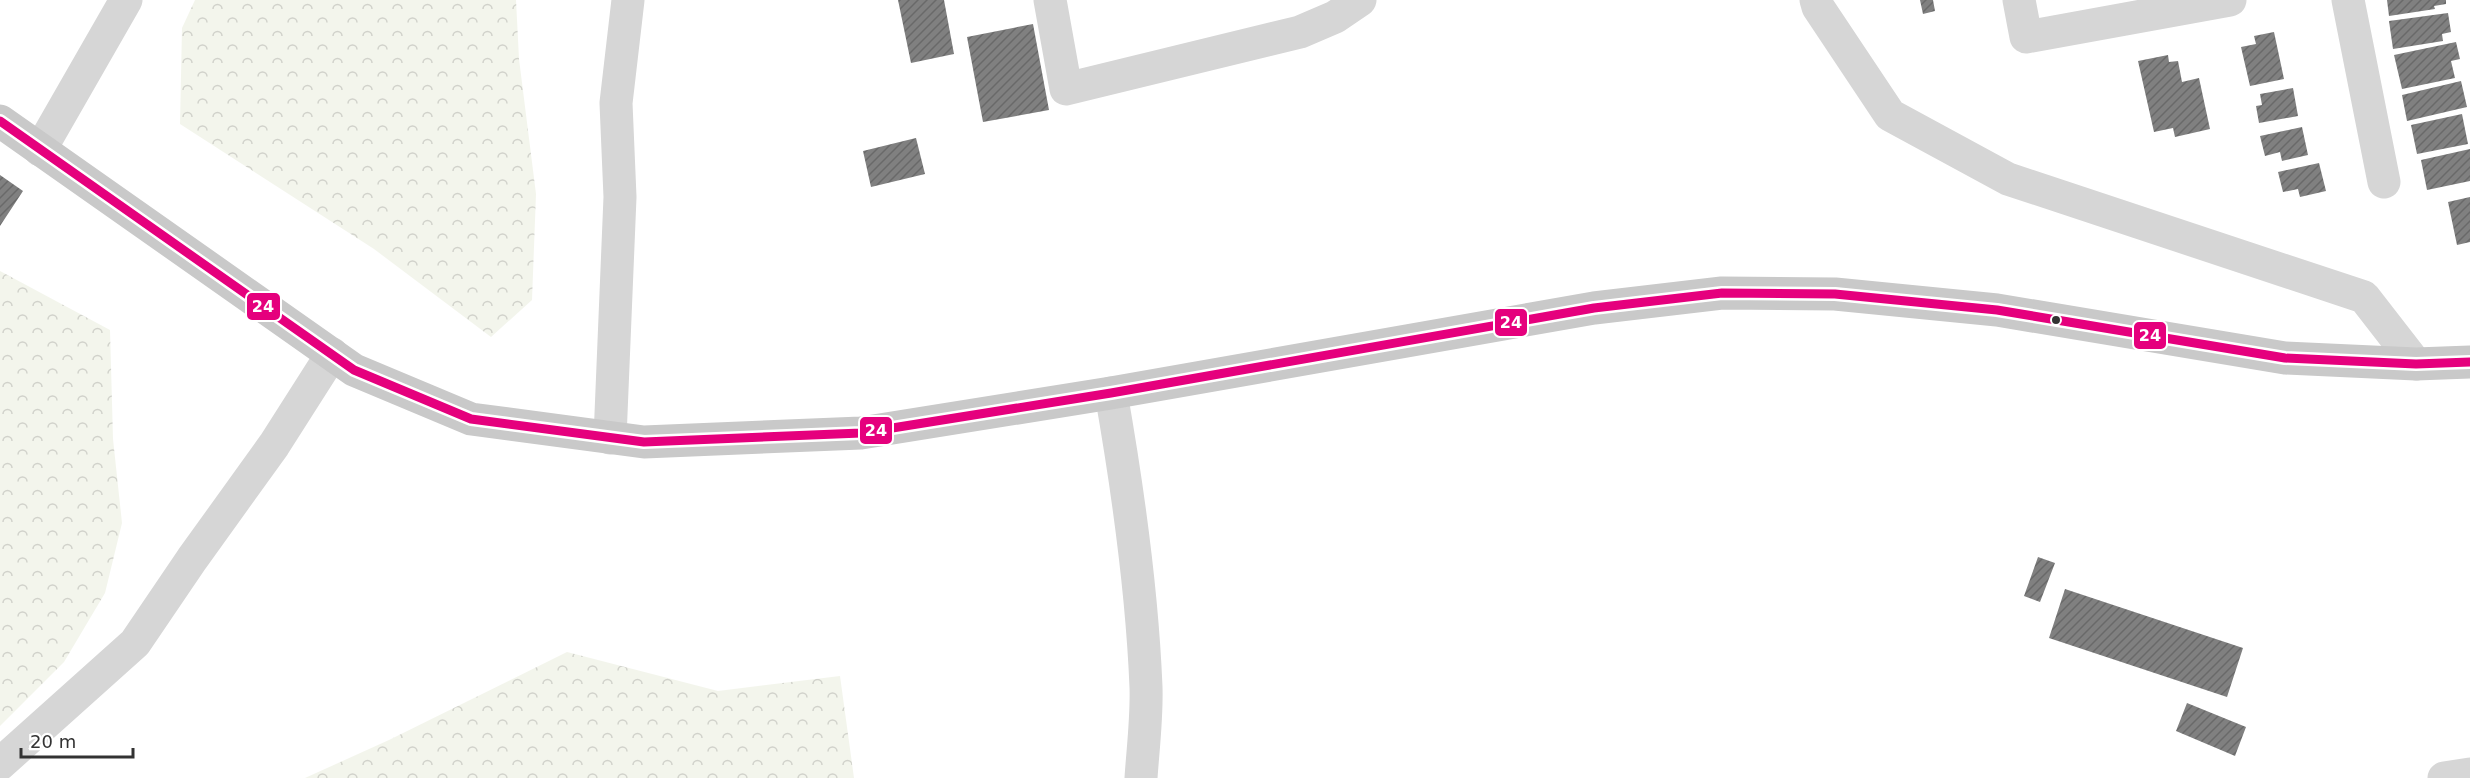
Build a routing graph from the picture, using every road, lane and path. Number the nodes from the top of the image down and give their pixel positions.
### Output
1 (126, 0) edge
2 (628, 0) edge
3 (1050, 0) edge
4 (1360, 0) edge
5 (1816, 0) edge
6 (2019, 0) edge
7 (2230, 0) edge
8 (2348, 0) edge
9 (0, 121) edge
10 (40, 150) junction
11 (2384, 182) dead end
12 (332, 354) junction
13 (2470, 362) edge
14 (2416, 364) junction
15 (1111, 393) junction
16 (609, 438) junction
17 (0, 764) edge
18 (2470, 774) edge
19 (1141, 778) edge
20 (2444, 778) edge

1 - 10 street
2 - 16 street
3 - 4 street
5 - 14 street
6 - 7 street
8 - 11 street
9 - 10 main road
10 - 12 main road
12 - 16 main road
12 - 17 street
13 - 14 main road
14 - 15 main road
15 - 16 main road
15 - 19 street
18 - 20 street

